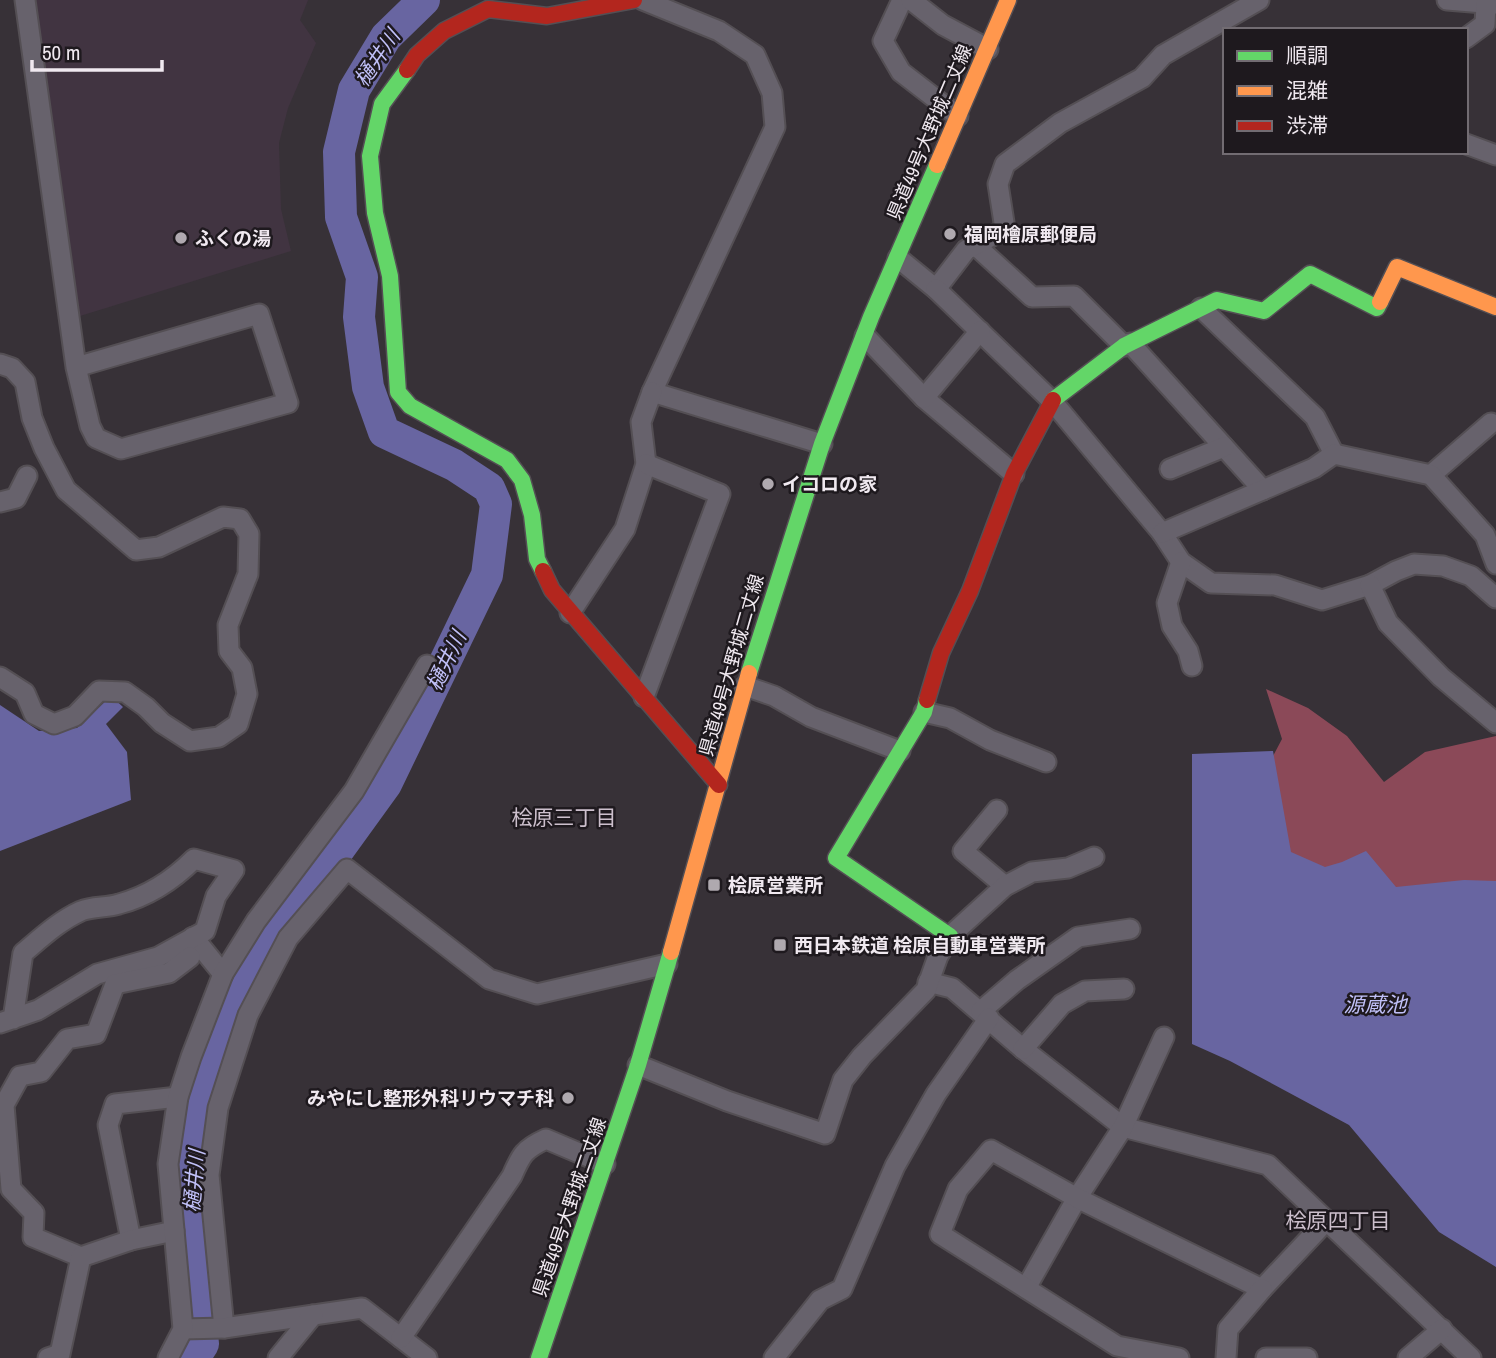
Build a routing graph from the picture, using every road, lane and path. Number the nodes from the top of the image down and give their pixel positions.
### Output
1 (25, 0) edge
2 (634, 0) edge
3 (643, 0) edge
4 (902, 0) edge
5 (911, 0) edge
6 (1008, 0) edge
7 (1259, 0) edge
8 (1447, 0) edge
9 (1491, 5) edge
10 (1468, 37) edge
11 (988, 49) junction
12 (958, 116) junction
13 (1468, 145) edge
14 (1496, 155) edge
15 (975, 246) junction
16 (898, 258) junction
17 (936, 289) junction
18 (1496, 307) edge
19 (1201, 308) junction
20 (980, 331) junction
21 (865, 335) junction
22 (1127, 344) junction
23 (0, 364) edge
24 (76, 367) junction
25 (652, 392) junction
26 (924, 398) junction
27 (1052, 401) junction
28 (1491, 423) dead end
29 (822, 444) junction
30 (1224, 447) junction
31 (1334, 453) junction
32 (646, 464) junction
33 (1170, 469) dead end
34 (1014, 474) junction
35 (1431, 475) junction
36 (27, 476) dead end
37 (1263, 490) junction
38 (0, 502) edge
39 (1162, 533) junction
40 (1181, 562) junction
41 (1496, 564) edge
42 (1370, 585) junction
43 (1496, 597) edge
44 (570, 613) junction
45 (427, 665) dead end
46 (1192, 666) dead end
47 (0, 677) edge
48 (745, 686) junction
49 (644, 697) junction
50 (924, 712) junction
51 (1496, 723) edge
52 (900, 751) junction
53 (1046, 762) dead end
54 (719, 785) junction
55 (997, 810) dead end
56 (1094, 857) dead end
57 (1005, 886) junction
58 (1130, 929) dead end
59 (950, 936) junction
60 (193, 937) junction
61 (190, 957) dead end
62 (667, 964) junction
63 (223, 974) junction
64 (928, 982) junction
65 (1124, 989) dead end
66 (985, 1014) junction
67 (7, 1021) edge
68 (1164, 1037) dead end
69 (1023, 1049) junction
70 (638, 1065) junction
71 (178, 1097) junction
72 (1123, 1127) junction
73 (606, 1164) junction
74 (1077, 1198) junction
75 (1327, 1220) junction
76 (174, 1231) junction
77 (131, 1240) junction
78 (81, 1257) junction
79 (1026, 1288) junction
80 (1262, 1289) junction
81 (313, 1315) junction
82 (188, 1329) junction
83 (220, 1329) junction
84 (1442, 1329) junction
85 (401, 1338) junction
86 (48, 1358) edge
87 (168, 1358) edge
88 (278, 1358) edge
89 (427, 1358) edge
90 (539, 1358) edge
91 (774, 1358) edge
92 (1179, 1358) edge
93 (1226, 1358) edge
94 (1265, 1358) edge
95 (1307, 1358) edge
96 (1408, 1358) edge
97 (1471, 1358) edge

1 - 24 street
2 - 44 street
3 - 25 street
4 - 12 street
5 - 11 street
6 - 11 street, 県道49号大野城二丈線
7 - 15 street
8 - 9 street
9 - 10 street
11 - 12 street, 県道49号大野城二丈線
12 - 16 street, 県道49号大野城二丈線
13 - 14 street
15 - 17 street
15 - 22 street
16 - 17 street
16 - 21 street, 県道49号大野城二丈線
17 - 20 street
18 - 19 street
19 - 22 street
19 - 31 street
20 - 26 street
20 - 27 street
21 - 26 street
21 - 29 street, 県道49号大野城二丈線
22 - 27 street
22 - 30 street
23 - 47 street
24 - 24 street
25 - 29 street
25 - 32 street
26 - 34 street
27 - 34 street
27 - 39 street
28 - 35 street
29 - 48 street, 県道49号大野城二丈線
30 - 33 street
30 - 37 street
31 - 35 street
31 - 37 street
32 - 44 street
32 - 49 street
34 - 50 street
35 - 41 street
36 - 38 street
37 - 39 street
39 - 40 street
40 - 42 street
40 - 46 street
42 - 43 street
42 - 51 street
44 - 49 street
45 - 63 street
48 - 52 street
48 - 54 street, 県道49号大野城二丈線
49 - 54 street
50 - 52 street
50 - 53 street
52 - 59 street
54 - 62 street, 県道49号大野城二丈線
55 - 57 street
56 - 57 street
57 - 59 street
58 - 66 street
59 - 64 street
60 - 63 street
60 - 67 street
60 - 67 street
61 - 78 street
62 - 70 street, 県道49号大野城二丈線
62 - 83 street
63 - 71 street
64 - 66 street
64 - 70 street
65 - 69 street
66 - 69 street
66 - 91 street
68 - 72 street
69 - 72 street
70 - 73 street, 県道49号大野城二丈線
71 - 76 street
71 - 77 street
72 - 74 street
72 - 75 street
73 - 85 street
73 - 90 street, 県道49号大野城二丈線
74 - 79 street
74 - 79 street
74 - 80 street
75 - 80 street
75 - 84 street
76 - 77 street
76 - 82 street
77 - 78 street
78 - 86 street
79 - 92 street
80 - 93 street
81 - 83 street
81 - 85 street
81 - 88 street
82 - 83 street
82 - 87 street
84 - 96 street
84 - 97 street
85 - 89 street
94 - 95 street

